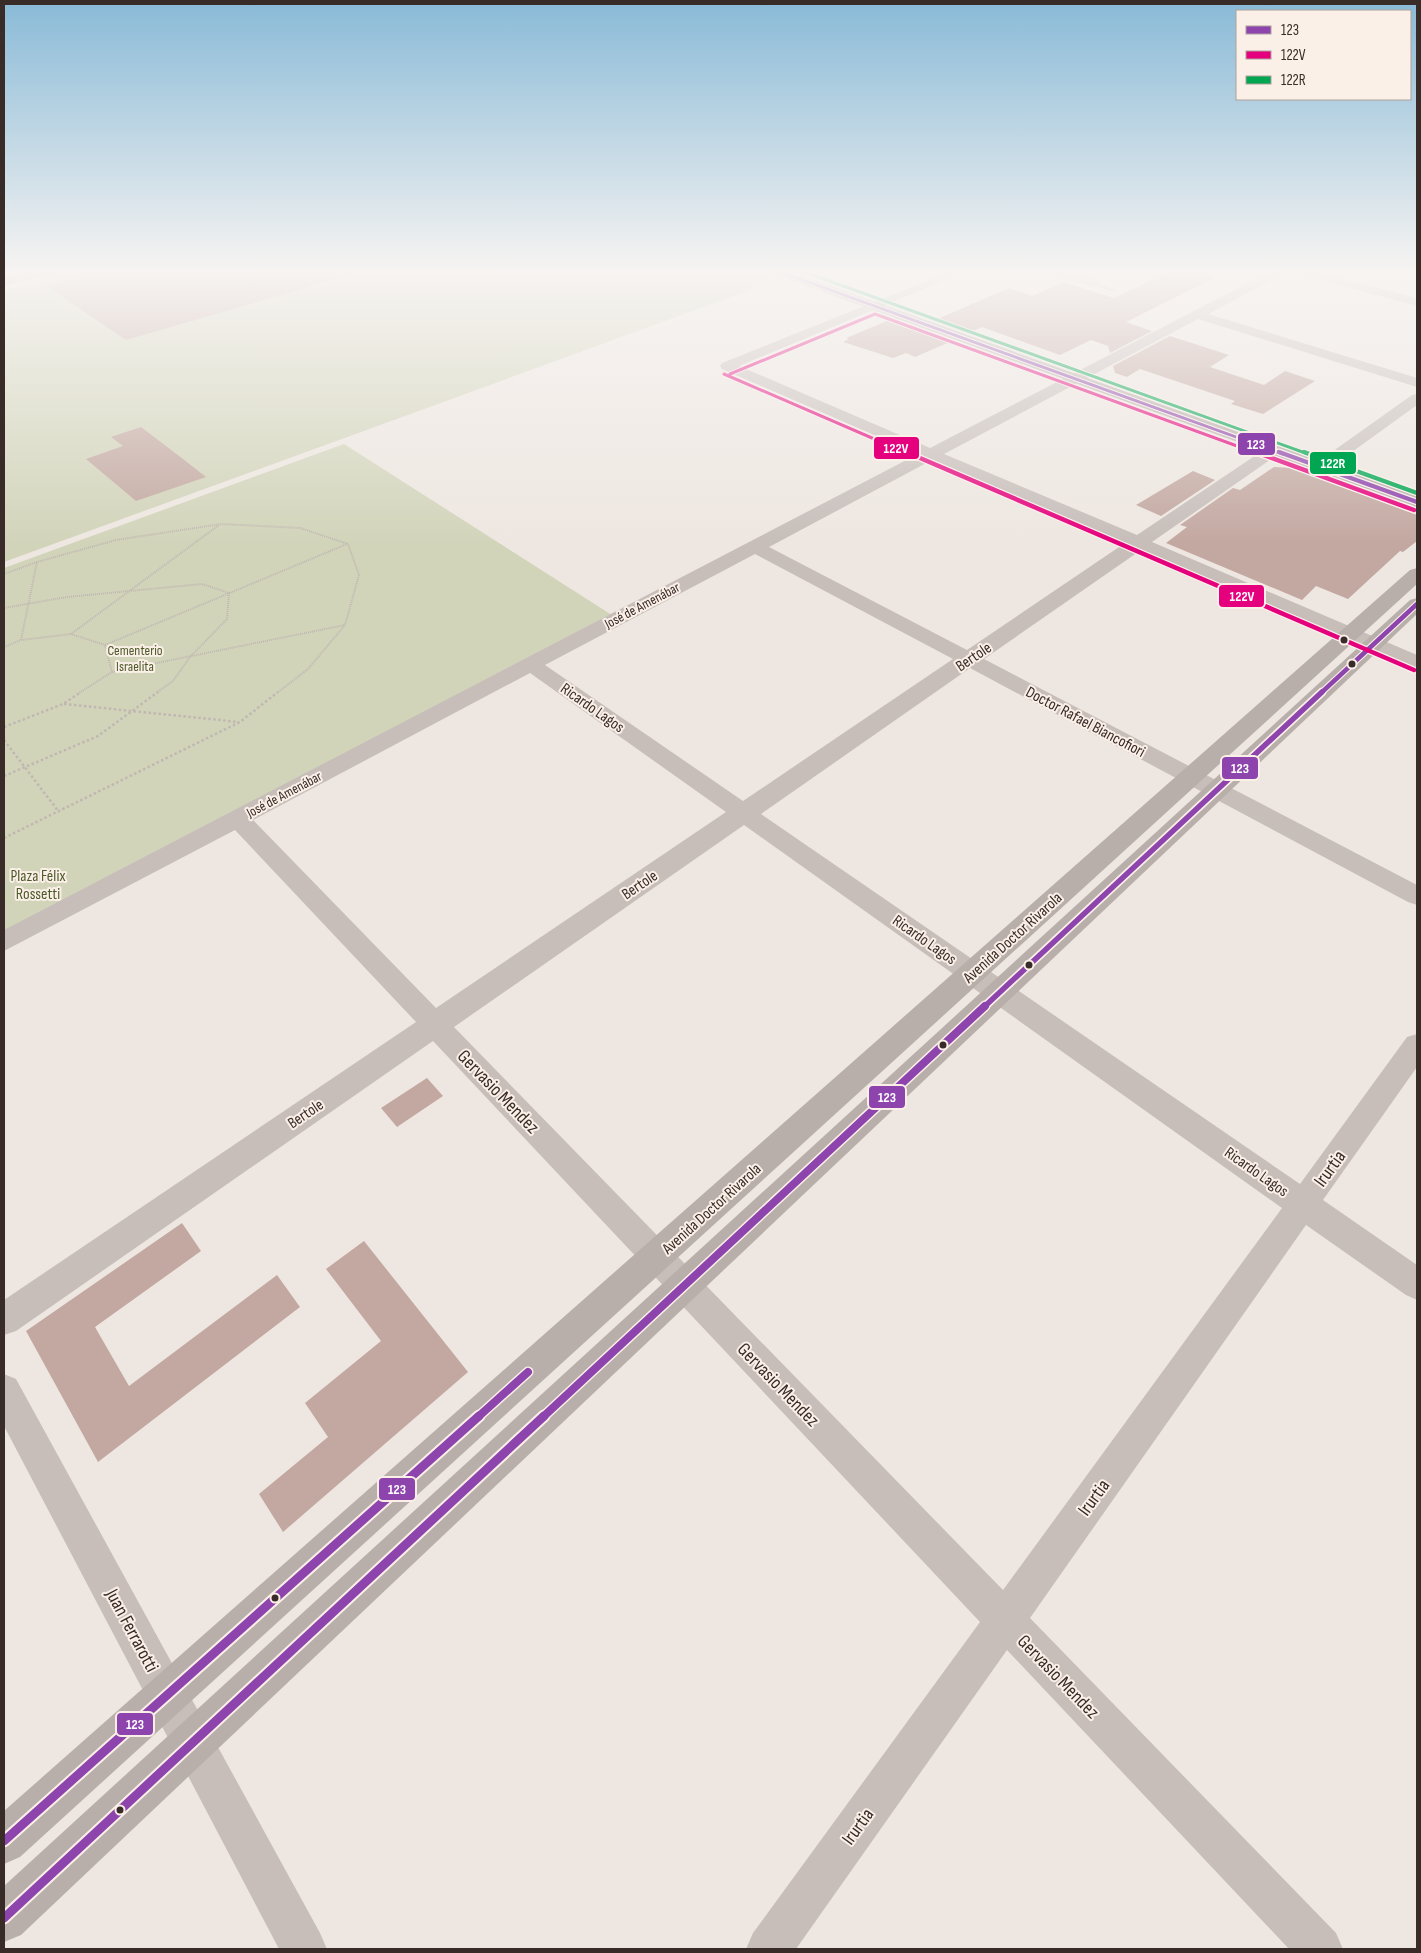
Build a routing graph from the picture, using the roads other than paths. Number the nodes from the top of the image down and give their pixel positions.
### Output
1 (739, 361) edge
2 (1044, 361) edge
3 (1105, 361) edge
4 (1347, 361) edge
5 (1080, 374) junction
6 (1417, 383) edge
7 (1417, 398) edge
8 (1274, 450) junction
9 (930, 453) junction
10 (1326, 463) junction
11 (1417, 490) edge
12 (1417, 502) edge
13 (1139, 542) junction
14 (754, 546) junction
15 (1417, 574) edge
16 (1417, 604) edge
17 (1363, 639) junction
18 (968, 659) junction
19 (1417, 662) edge
20 (530, 664) junction
21 (1204, 784) junction
22 (745, 812) junction
23 (237, 818) junction
24 (1417, 896) edge
25 (4, 941) edge
26 (972, 973) junction
27 (1000, 992) junction
28 (434, 1024) junction
29 (1417, 1045) edge
30 (1304, 1204) junction
31 (657, 1256) junction
32 (1417, 1284) edge
33 (684, 1285) junction
34 (4, 1319) edge
35 (4, 1391) edge
36 (1005, 1620) junction
37 (168, 1695) junction
38 (193, 1743) junction
39 (4, 1842) edge
40 (4, 1918) edge
41 (304, 1949) edge
42 (770, 1949) edge
43 (1320, 1949) edge

1 - 9 street
2 - 5 main road
3 - 5 street, José de Amenábar
4 - 6 street
5 - 8 main road
5 - 9 street, José de Amenábar
5 - 10 main road
7 - 10 street
8 - 10 main road
8 - 13 street, Bertole
9 - 13 street
9 - 14 street, José de Amenábar
10 - 11 main road
10 - 12 main road
13 - 17 street
13 - 18 street, Bertole
14 - 18 street, Doctor Rafael Biancofiori
14 - 20 street, José de Amenábar
15 - 17 main road, Avenida Doctor Rivarola
16 - 17 main road, Avenida Doctor Rivarola
17 - 19 street
17 - 21 main road, Avenida Doctor Rivarola
18 - 21 street, Doctor Rafael Biancofiori
18 - 22 street, Bertole
20 - 22 street, Ricardo Lagos
20 - 23 street, José de Amenábar
21 - 24 street, Doctor Rafael Biancofiori
21 - 26 main road, Avenida Doctor Rivarola
21 - 27 main road, Avenida Doctor Rivarola
22 - 26 street, Ricardo Lagos
22 - 28 street, Bertole
23 - 25 street, José de Amenábar
23 - 28 street, Gervasio Mendez
26 - 27 street, Ricardo Lagos
26 - 31 main road, Avenida Doctor Rivarola
27 - 30 street, Ricardo Lagos
27 - 33 main road, Avenida Doctor Rivarola
28 - 31 street, Gervasio Mendez
28 - 34 street, Bertole
29 - 30 street, Irurtia
30 - 32 street, Ricardo Lagos
30 - 36 street, Irurtia
31 - 33 street, Gervasio Mendez
31 - 37 main road, Avenida Doctor Rivarola
33 - 36 street, Gervasio Mendez
33 - 38 main road, Avenida Doctor Rivarola
35 - 37 street, Juan Ferrarotti
36 - 42 street, Irurtia
36 - 43 street, Gervasio Mendez
37 - 38 street, Juan Ferrarotti
37 - 39 main road, Avenida Doctor Rivarola
38 - 40 main road, Avenida Doctor Rivarola
38 - 41 street, Juan Ferrarotti

